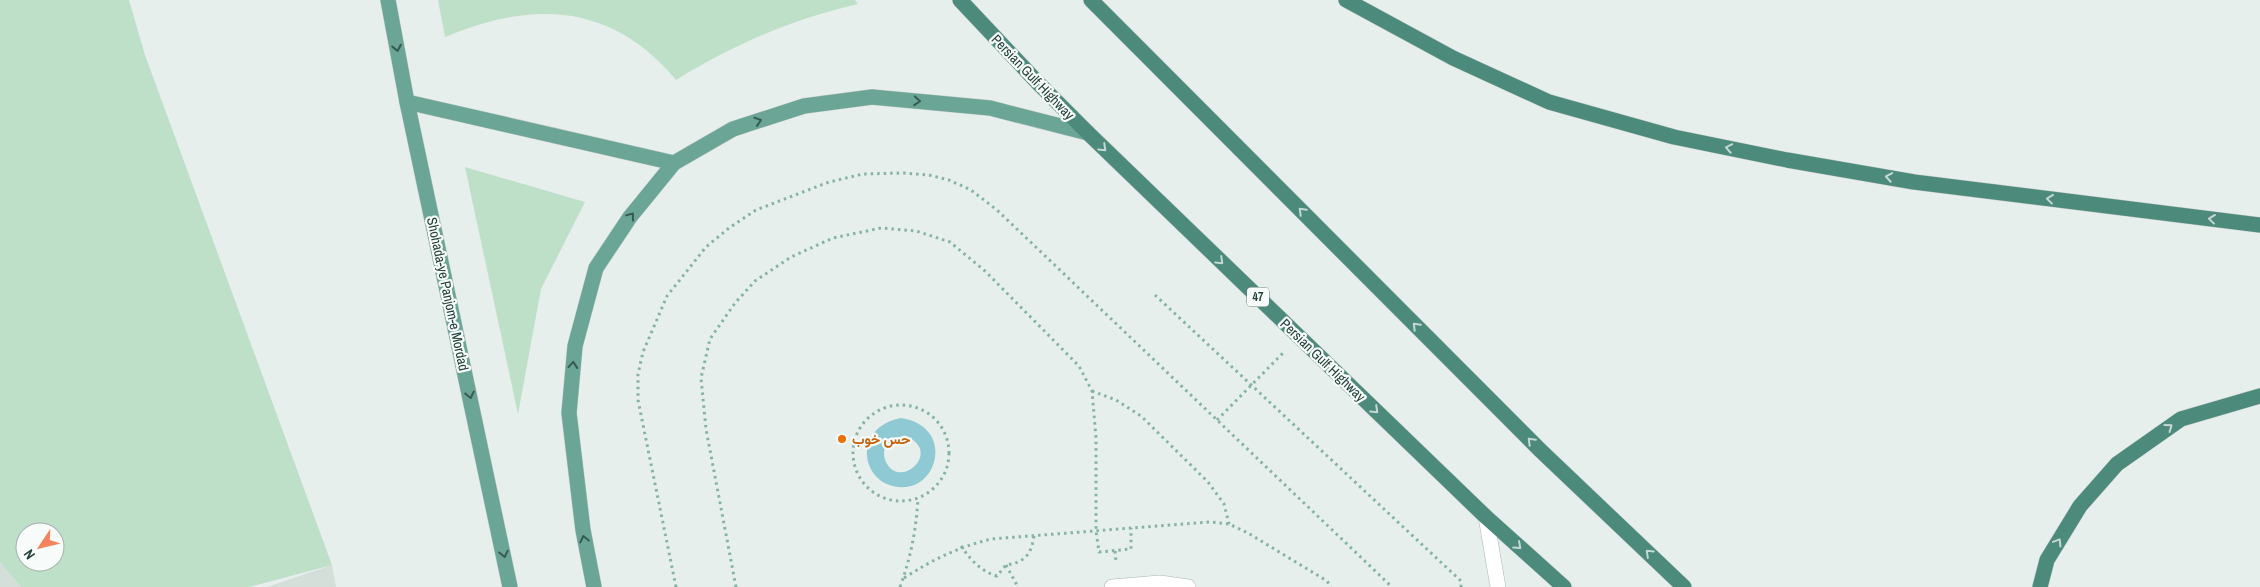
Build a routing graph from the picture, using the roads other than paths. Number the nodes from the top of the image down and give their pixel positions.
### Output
1 (388, 0) edge
2 (960, 0) edge
3 (1091, 0) edge
4 (1346, 0) edge
5 (407, 102) junction
6 (1088, 133) junction
7 (674, 163) junction
8 (2260, 225) edge
9 (2260, 396) edge
10 (1486, 517) junction
11 (510, 587) edge
12 (594, 587) edge
13 (1112, 587) edge
14 (1188, 587) edge
15 (1498, 587) edge
16 (1564, 587) edge
17 (1684, 587) edge
18 (2040, 587) edge

1 -> 5 main road, Shohada-ye Panjom-e Mordad
2 - 6 highway, Persian Gulf Highway / 47
17 -> 3 highway
8 -> 4 highway
5 - 7 main road
5 -> 11 main road, Shohada-ye Panjom-e Mordad
7 -> 6 main road
6 -> 10 highway, Persian Gulf Highway / 47
12 -> 7 main road
18 -> 9 highway
10 - 15 lane
10 -> 16 highway, Persian Gulf Highway / 47
13 - 14 lane

